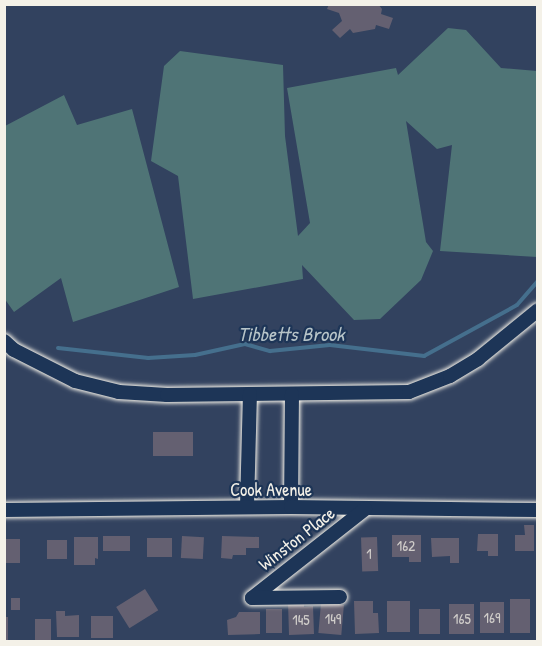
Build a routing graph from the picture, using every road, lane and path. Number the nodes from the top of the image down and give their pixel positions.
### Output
1 (537, 310) edge
2 (4, 340) edge
3 (250, 394) junction
4 (292, 394) junction
5 (247, 507) junction
6 (291, 507) junction
7 (365, 509) junction
8 (4, 510) edge
9 (537, 510) edge
10 (340, 597) dead end

1 - 4 street
2 - 3 street
3 - 4 street
3 - 5 street
4 - 6 street
5 - 6 street, Cook Avenue
5 - 8 street, Cook Avenue
6 - 7 street, Cook Avenue
7 - 9 street, Cook Avenue
7 - 10 street, Winston Place

